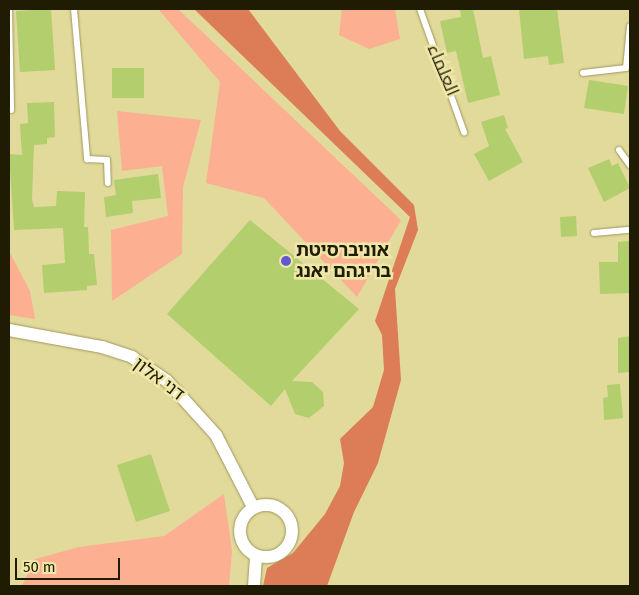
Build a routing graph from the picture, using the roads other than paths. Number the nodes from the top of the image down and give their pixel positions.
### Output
1 (74, 9) edge
2 (420, 9) edge
3 (9, 12) edge
4 (630, 26) edge
5 (583, 73) dead end
6 (11, 110) dead end
7 (464, 132) dead end
8 (619, 150) dead end
9 (630, 165) edge
10 (108, 183) dead end
11 (630, 230) edge
12 (594, 233) dead end
13 (9, 330) edge
14 (253, 508) junction
15 (256, 556) junction
16 (254, 586) edge

1 - 10 lane
2 - 7 lane, العلماء
3 - 6 lane
4 - 5 lane
8 - 9 lane
11 - 12 lane
13 - 14 street, דני אלון
14 - 15 street
14 - 15 street
15 - 16 street

